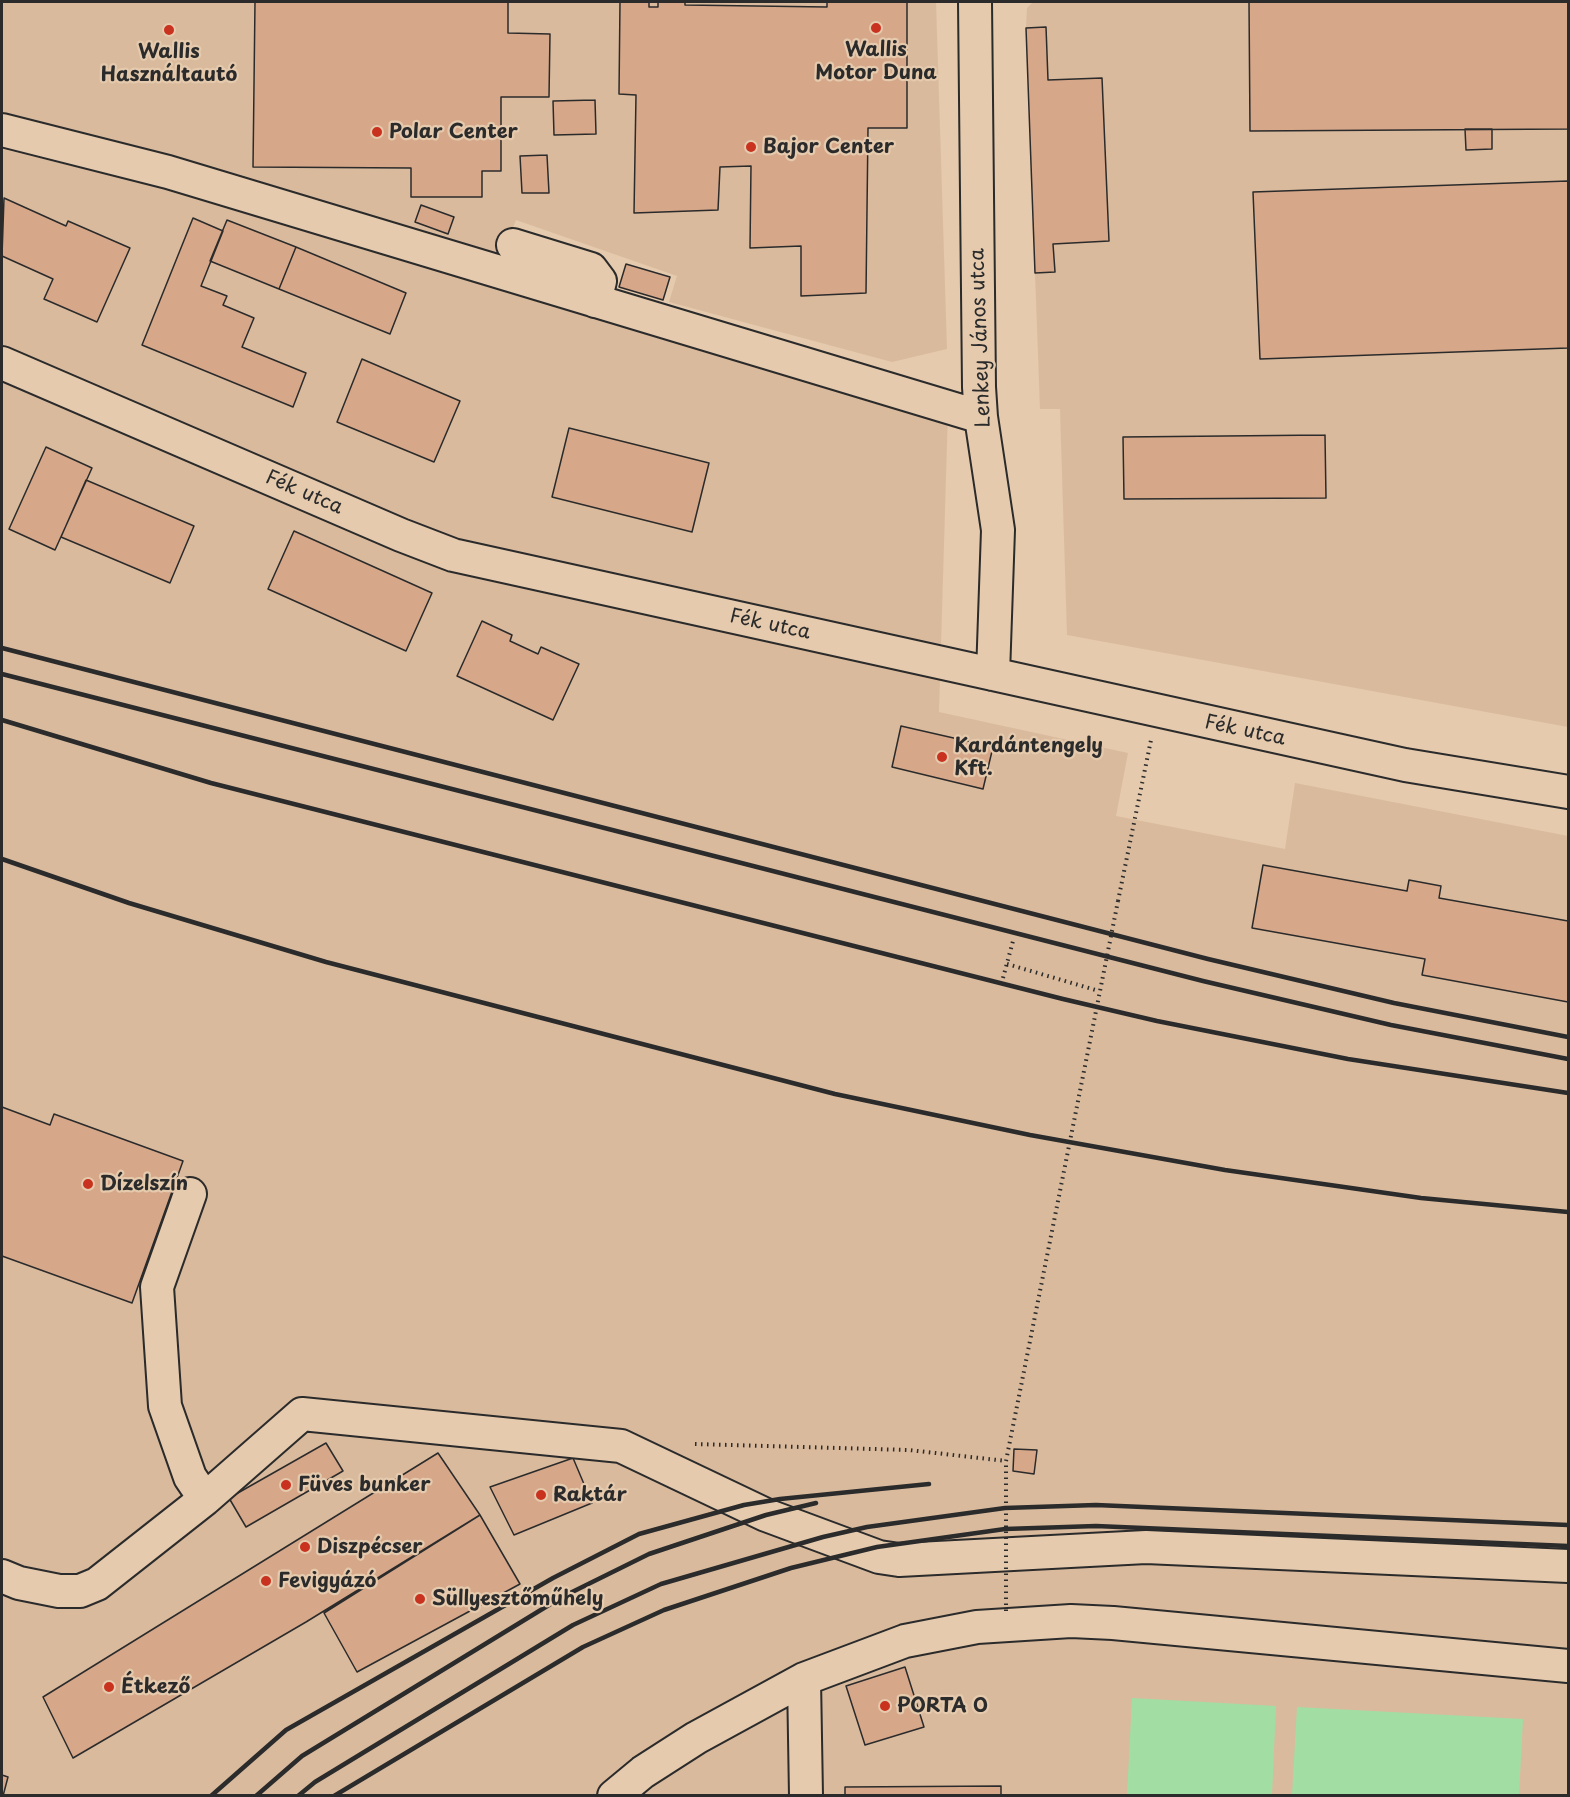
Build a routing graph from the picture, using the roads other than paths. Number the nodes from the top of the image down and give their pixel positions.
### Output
1 (975, 2) edge
2 (24, 126) edge
3 (513, 246) dead end
4 (595, 301) junction
5 (2, 363) edge
6 (981, 417) junction
7 (993, 674) junction
8 (1569, 792) edge
9 (190, 1194) dead end
10 (205, 1499) junction
11 (1569, 1566) edge
12 (2, 1576) edge
13 (1569, 1666) edge
14 (804, 1679) junction
15 (614, 1796) edge
16 (806, 1796) edge

1 - 6 street, Lenkey János utca
2 - 4 street
3 - 4 street
4 - 6 street
5 - 7 street, Fék utca
6 - 7 street, Lenkey János utca
7 - 8 street, Fék utca
9 - 10 street
10 - 11 street
10 - 12 street
13 - 14 street
14 - 15 street
14 - 16 street

